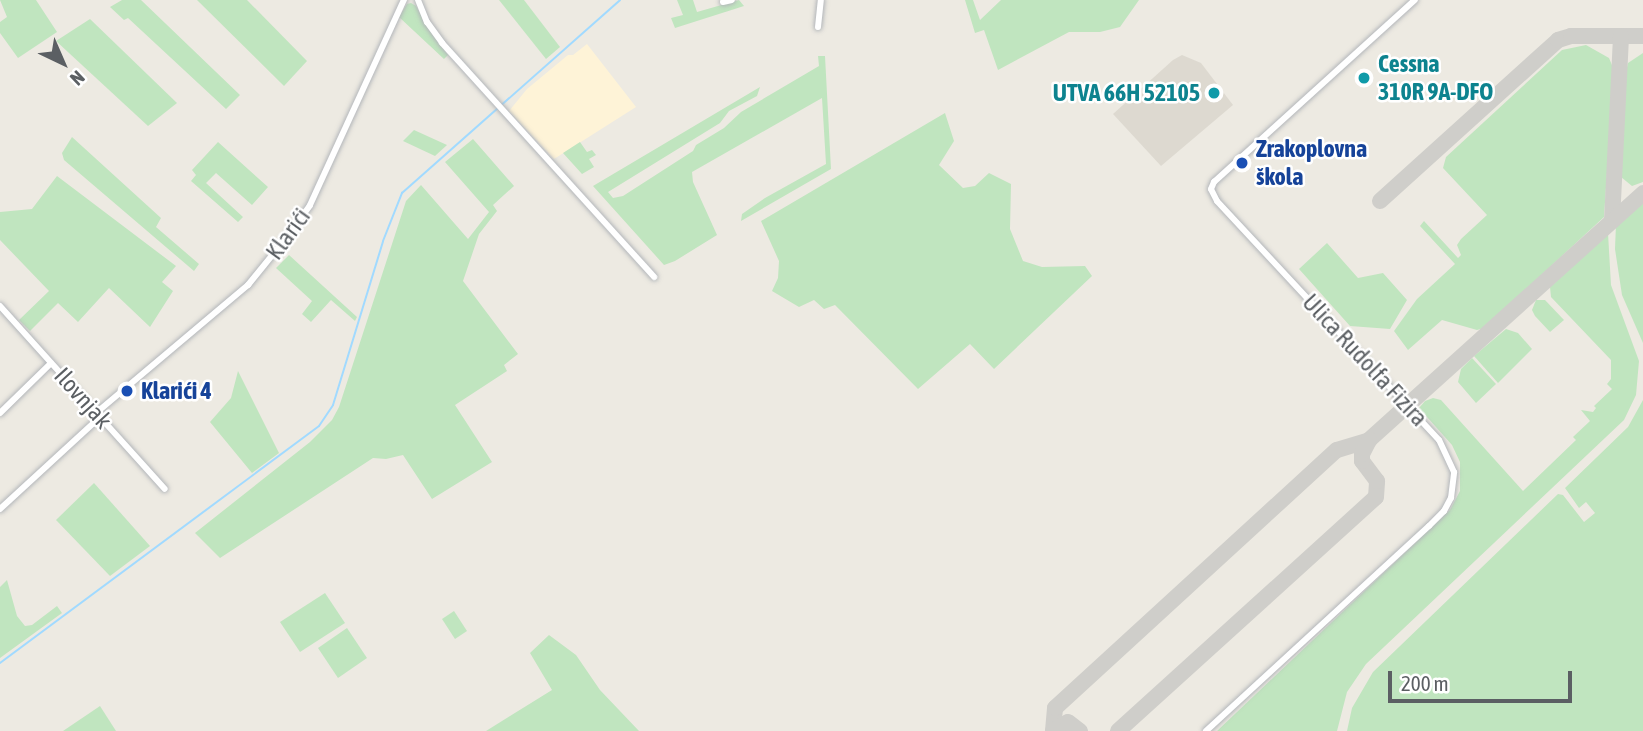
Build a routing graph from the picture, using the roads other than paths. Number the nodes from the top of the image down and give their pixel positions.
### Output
1 (404, 0) edge
2 (418, 0) edge
3 (732, 0) edge
4 (821, 0) edge
5 (1415, 0) edge
6 (723, 2) dead end
7 (818, 27) dead end
8 (654, 277) dead end
9 (0, 306) edge
10 (51, 363) junction
11 (0, 413) edge
12 (98, 415) junction
13 (165, 489) dead end
14 (0, 509) edge
15 (1206, 731) edge

1 - 12 street, Klarići
2 - 8 street
3 - 6 street
4 - 7 street
5 - 15 street, Ulica Rudolfa Fizira
9 - 10 street, Ilovnjak
10 - 11 street
10 - 12 street, Ilovnjak
12 - 13 street, Ilovnjak
12 - 14 street, Klarići

